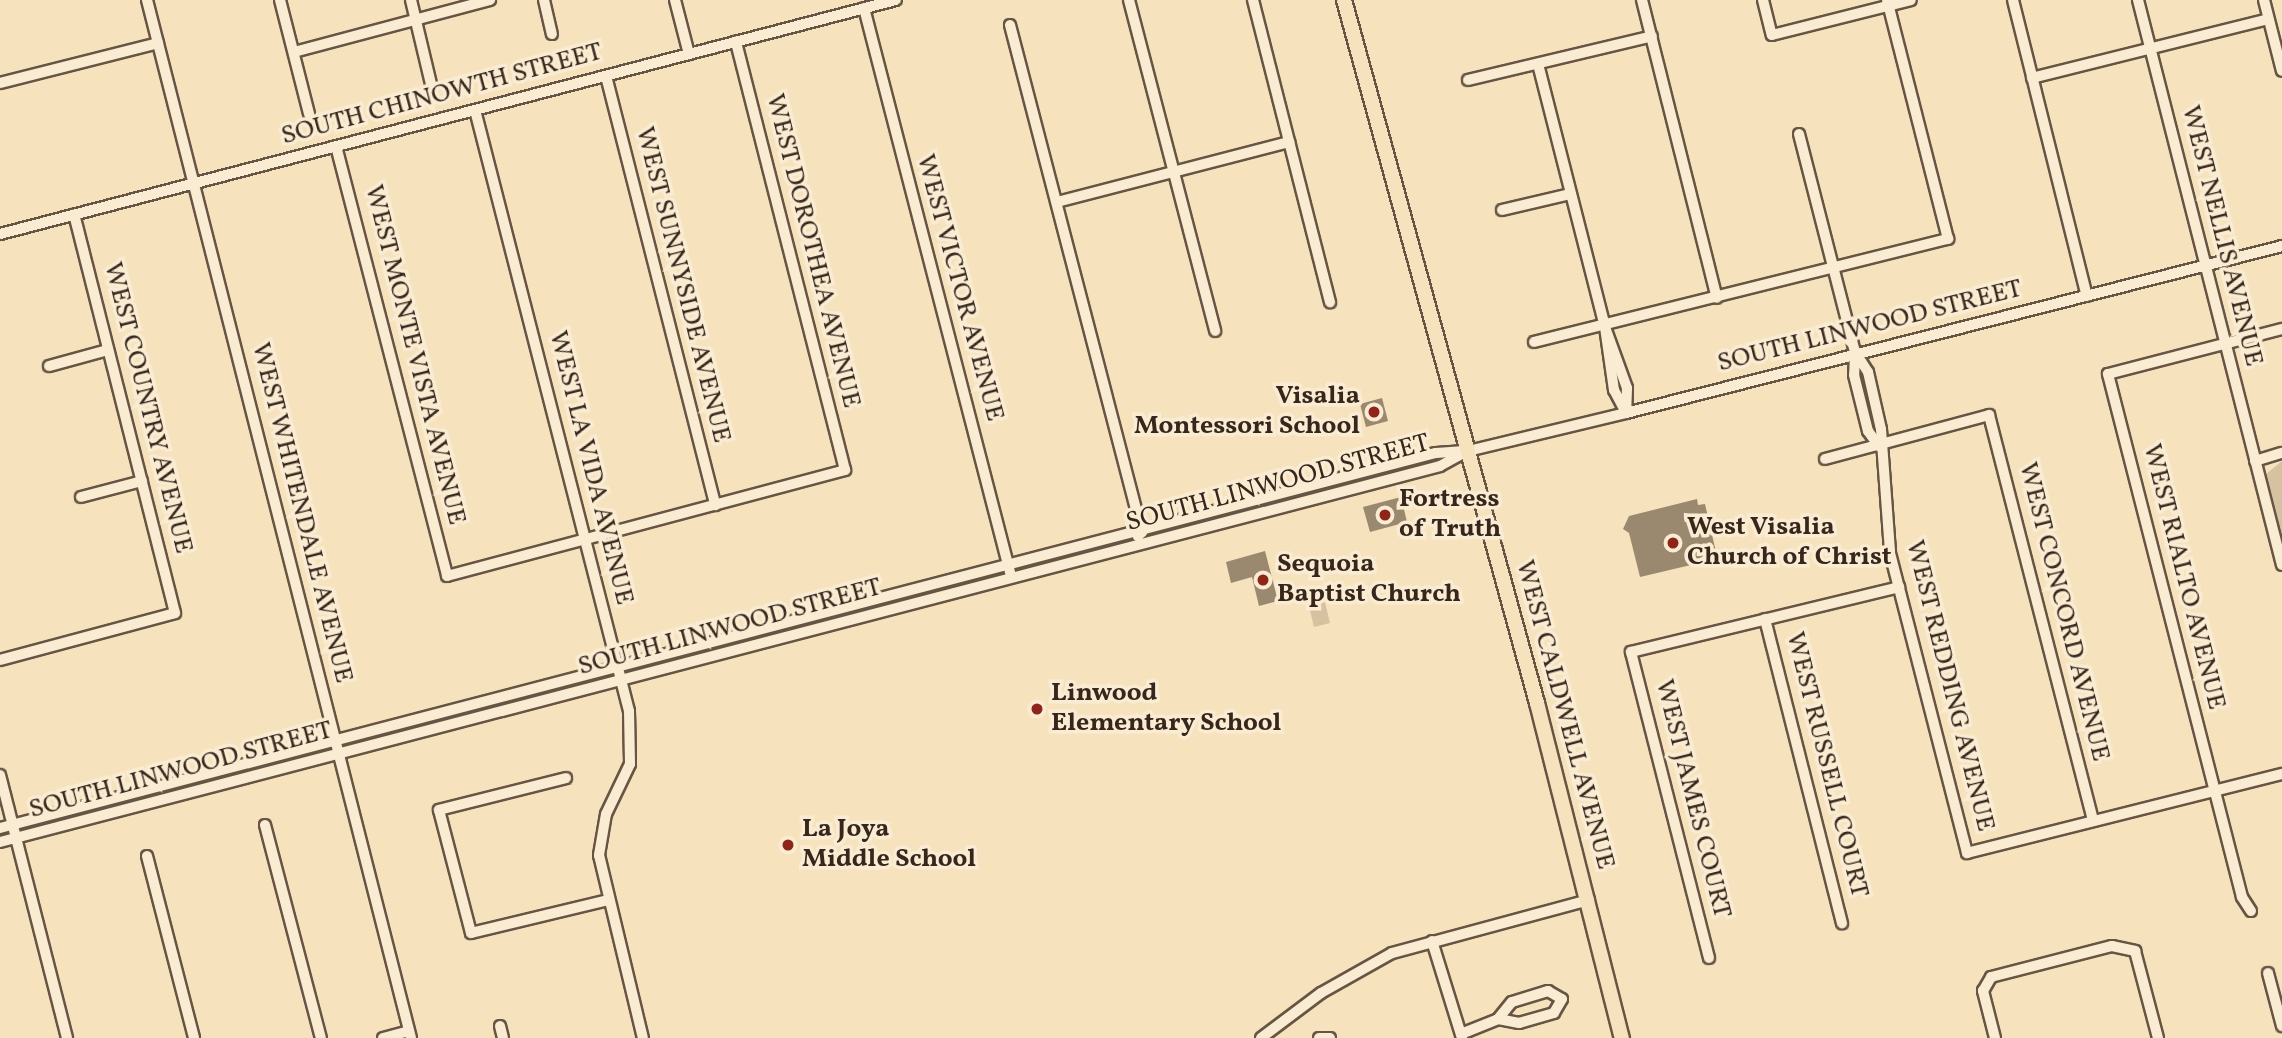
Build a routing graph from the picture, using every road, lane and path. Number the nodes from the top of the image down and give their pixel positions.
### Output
1 (147, 0) edge
2 (280, 0) edge
3 (411, 0) edge
4 (490, 0) edge
5 (544, 0) edge
6 (675, 0) edge
7 (896, 0) edge
8 (1129, 0) edge
9 (1253, 0) edge
10 (1344, 0) edge
11 (1642, 0) edge
12 (1763, 0) edge
13 (1912, 0) edge
14 (2012, 0) edge
15 (2138, 0) edge
16 (2264, 0) edge
17 (1887, 3) edge
18 (864, 8) junction
19 (2269, 19) junction
20 (416, 20) junction
21 (1010, 25) dead end
22 (552, 34) dead end
23 (1652, 36) junction
24 (736, 42) junction
25 (158, 43) junction
26 (2150, 48) junction
27 (294, 52) junction
28 (689, 54) junction
29 (1538, 64) junction
30 (2282, 71) edge
31 (606, 76) junction
32 (2032, 78) junction
33 (1468, 80) dead end
34 (0, 83) edge
35 (431, 83) dead end
36 (475, 110) junction
37 (309, 114) dead end
38 (1799, 134) dead end
39 (1289, 142) junction
40 (336, 146) junction
41 (1174, 172) junction
42 (194, 183) junction
43 (1570, 194) junction
44 (1057, 202) junction
45 (1502, 210) dead end
46 (74, 215) junction
47 (0, 234) edge
48 (2282, 246) edge
49 (2206, 265) junction
50 (1834, 269) junction
51 (2087, 296) junction
52 (1717, 299) junction
53 (1330, 302) dead end
54 (1605, 327) junction
55 (2282, 329) edge
56 (1215, 331) dead end
57 (1534, 342) dead end
58 (2226, 344) junction
59 (108, 350) junction
60 (1855, 352) junction
61 (49, 366) dead end
62 (1626, 413) junction
63 (1879, 446) junction
64 (1468, 451) junction
65 (2282, 453) edge
66 (1825, 459) dead end
67 (2255, 461) junction
68 (142, 481) junction
69 (80, 497) dead end
70 (715, 505) junction
71 (1142, 532) junction
72 (586, 540) junction
73 (1076, 561) junction
74 (2282, 565) edge
75 (1010, 573) junction
76 (1899, 587) junction
77 (884, 600) junction
78 (1765, 620) junction
79 (788, 637) junction
80 (0, 660) edge
81 (619, 675) junction
82 (337, 748) junction
83 (2282, 774) edge
84 (0, 775) edge
85 (566, 778) dead end
86 (2215, 791) junction
87 (2093, 821) junction
88 (13, 825) junction
89 (265, 825) dead end
90 (0, 828) edge
91 (14, 838) junction
92 (0, 842) edge
93 (146, 856) dead end
94 (608, 900) junction
95 (1589, 901) junction
96 (2251, 911) dead end
97 (1842, 923) dead end
98 (1432, 941) junction
99 (1709, 958) dead end
100 (2269, 972) dead end
101 (1498, 1019) junction
102 (500, 1026) dead end
103 (2282, 1026) edge
104 (410, 1034) edge
105 (1461, 1036) edge
106 (66, 1038) edge
107 (194, 1038) edge
108 (321, 1038) edge
109 (383, 1038) edge
110 (503, 1038) edge
111 (643, 1038) edge
112 (1261, 1038) edge
113 (1320, 1038) edge
114 (1330, 1038) edge
115 (1622, 1038) edge
116 (1995, 1038) edge
117 (2158, 1038) edge

1 - 25 street, WEST WHITENDALE AVENUE
2 - 27 street
3 - 20 street
4 - 20 street
5 - 22 street
6 - 28 street
7 - 18 street, SOUTH CHINOWTH STREET
8 - 41 street
9 - 39 street
10 - 64 main road, WEST CALDWELL AVENUE
11 - 23 street
12 - 17 street
13 - 17 street
14 - 32 street
15 - 26 street, WEST NELLIS AVENUE
16 - 19 street
17 - 50 street
18 - 24 street, SOUTH CHINOWTH STREET
18 - 75 street, WEST VICTOR AVENUE
19 - 26 street
19 - 30 street
20 - 27 street
20 - 35 street
21 - 44 street
23 - 29 street
23 - 52 street
24 - 28 street, SOUTH CHINOWTH STREET
24 - 70 street, WEST DOROTHEA AVENUE
25 - 34 street
25 - 42 street, WEST WHITENDALE AVENUE
26 - 32 street
26 - 49 street, WEST NELLIS AVENUE
27 - 37 street
28 - 31 street, SOUTH CHINOWTH STREET
29 - 33 street
29 - 43 street
31 - 36 street, SOUTH CHINOWTH STREET
31 - 70 street, WEST SUNNYSIDE AVENUE
32 - 51 street
36 - 40 street, SOUTH CHINOWTH STREET
36 - 72 street, WEST LA VIDA AVENUE
38 - 50 street, WEST REDDING AVENUE
39 - 41 street
39 - 53 street
40 - 42 street, SOUTH CHINOWTH STREET
40 - 72 street, WEST MONTE VISTA AVENUE
41 - 44 street
41 - 56 street
42 - 46 street, SOUTH CHINOWTH STREET
42 - 82 street, WEST WHITENDALE AVENUE
43 - 45 street
43 - 54 street
44 - 71 street
46 - 47 street, SOUTH CHINOWTH STREET
46 - 59 street, WEST COUNTRY AVENUE
48 - 49 street, SOUTH LINWOOD STREET
49 - 51 street, SOUTH LINWOOD STREET
49 - 58 street, WEST NELLIS AVENUE
50 - 52 street
50 - 60 street, WEST REDDING AVENUE
51 - 60 street, SOUTH LINWOOD STREET
52 - 54 street
54 - 57 street
54 - 62 street
55 - 58 street
58 - 67 street, WEST NELLIS AVENUE
58 - 86 street, WEST RIALTO AVENUE
59 - 61 street
59 - 68 street, WEST COUNTRY AVENUE
60 - 62 street, SOUTH LINWOOD STREET
60 - 63 street, WEST REDDING AVENUE
62 - 64 street, SOUTH LINWOOD STREET
63 - 66 street
63 - 76 street, WEST REDDING AVENUE
63 - 87 street, WEST CONCORD AVENUE
64 - 71 street, SOUTH LINWOOD STREET
64 - 73 street, SOUTH LINWOOD STREET
64 - 95 main road, WEST CALDWELL AVENUE
65 - 67 street
67 - 74 street, WEST NELLIS AVENUE
68 - 69 street
68 - 80 street, WEST COUNTRY AVENUE
70 - 72 street
71 - 73 street
71 - 75 street, SOUTH LINWOOD STREET
72 - 81 street, WEST LA VIDA AVENUE
73 - 75 street, SOUTH LINWOOD STREET
75 - 77 street, SOUTH LINWOOD STREET
75 - 79 street, SOUTH LINWOOD STREET
76 - 78 street
76 - 87 street, WEST REDDING AVENUE
77 - 79 street
77 - 81 street, SOUTH LINWOOD STREET
78 - 97 street, WEST RUSSELL COURT
78 - 99 street, WEST JAMES COURT
79 - 81 street, SOUTH LINWOOD STREET
81 - 82 street, SOUTH LINWOOD STREET
81 - 94 street, WEST LA VIDA AVENUE
82 - 88 street, SOUTH LINWOOD STREET
82 - 91 street, SOUTH LINWOOD STREET
82 - 104 street, WEST WHITENDALE AVENUE
83 - 86 street
84 - 88 street
85 - 94 street
86 - 87 street
86 - 96 street, WEST RIALTO AVENUE
88 - 90 street, SOUTH LINWOOD STREET
88 - 91 street
89 - 108 street
91 - 92 street, SOUTH LINWOOD STREET
91 - 106 street
93 - 107 street
94 - 111 street, WEST LA VIDA AVENUE
95 - 98 street
95 - 115 main road, WEST CALDWELL AVENUE
98 - 105 street
98 - 112 street
100 - 103 street
101 - 101 street
101 - 105 street
102 - 110 street
104 - 109 street
113 - 114 street
116 - 117 street

